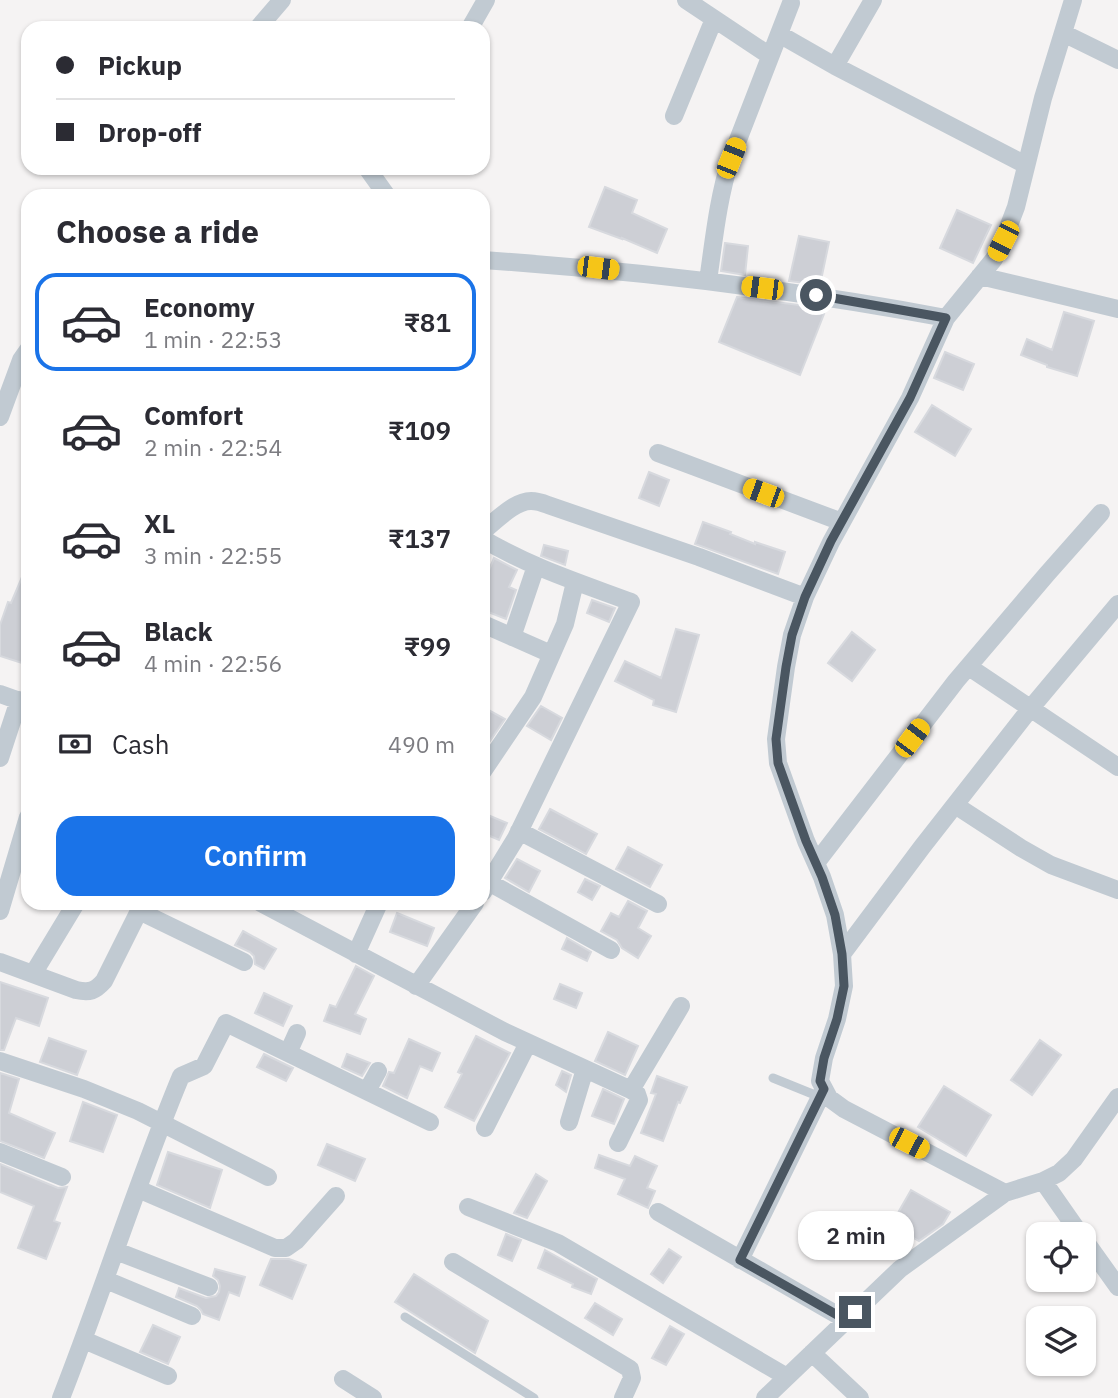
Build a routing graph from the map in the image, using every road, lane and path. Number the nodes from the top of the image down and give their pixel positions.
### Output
1 (282, 0) edge
2 (486, 0) edge
3 (686, 0) edge
4 (873, 0) edge
5 (1073, 0) edge
6 (791, 3) dead end
7 (714, 19) junction
8 (264, 21) edge
9 (474, 21) edge
10 (1063, 33) junction
11 (779, 34) junction
12 (771, 56) junction
13 (1118, 60) edge
14 (835, 65) junction
15 (674, 116) dead end
16 (1026, 165) junction
17 (490, 260) edge
18 (980, 276) junction
19 (708, 281) junction
20 (1118, 309) edge
21 (946, 318) junction
22 (21, 360) edge
23 (0, 417) edge
24 (658, 453) dead end
25 (1101, 513) dead end
26 (842, 522) junction
27 (490, 526) edge
28 (490, 542) edge
29 (536, 566) junction
30 (575, 582) junction
31 (805, 597) junction
32 (1118, 604) edge
33 (490, 627) edge
34 (512, 637) junction
35 (551, 654) junction
36 (969, 667) junction
37 (0, 694) edge
38 (21, 701) edge
39 (1030, 709) junction
40 (21, 714) edge
41 (0, 758) edge
42 (490, 761) edge
43 (1118, 767) edge
44 (955, 805) junction
45 (519, 831) junction
46 (21, 840) edge
47 (816, 863) junction
48 (490, 880) edge
49 (490, 889) edge
50 (1118, 890) edge
51 (658, 904) dead end
52 (72, 910) edge
53 (139, 910) edge
54 (146, 910) edge
55 (285, 910) edge
56 (376, 910) edge
57 (470, 910) edge
58 (0, 911) edge
59 (611, 950) dead end
60 (356, 954) junction
61 (842, 954) junction
62 (0, 962) edge
63 (244, 962) dead end
64 (33, 974) junction
65 (416, 986) junction
66 (681, 1006) dead end
67 (297, 1033) dead end
68 (528, 1043) junction
69 (288, 1053) junction
70 (0, 1061) edge
71 (585, 1069) junction
72 (378, 1071) dead end
73 (772, 1078) dead end
74 (631, 1090) junction
75 (367, 1091) junction
76 (822, 1093) junction
77 (1118, 1097) edge
78 (430, 1122) dead end
79 (569, 1122) dead end
80 (162, 1124) junction
81 (485, 1128) dead end
82 (618, 1143) dead end
83 (0, 1152) edge
84 (62, 1177) dead end
85 (268, 1177) dead end
86 (1043, 1181) junction
87 (138, 1189) junction
88 (1005, 1193) junction
89 (336, 1196) dead end
90 (468, 1207) dead end
91 (658, 1212) dead end
92 (1072, 1222) edge
93 (116, 1251) junction
94 (1096, 1256) edge
95 (740, 1260) junction
96 (453, 1262) dead end
97 (106, 1280) junction
98 (209, 1287) dead end
99 (1118, 1287) edge
100 (192, 1315) dead end
101 (405, 1317) dead end
102 (846, 1320) junction
103 (84, 1340) junction
104 (812, 1353) junction
105 (168, 1376) dead end
106 (787, 1377) junction
107 (343, 1379) dead end
108 (61, 1398) edge
109 (373, 1398) edge
110 (534, 1398) edge
111 (623, 1398) edge
112 (766, 1398) edge
113 (860, 1398) edge

1 - 8 street
2 - 9 street
3 - 7 street
4 - 14 street
5 - 10 street
6 - 11 street
7 - 12 street
7 - 15 street
10 - 13 street
10 - 16 street
11 - 12 street
11 - 14 street
12 - 19 street
14 - 16 street
16 - 18 street
17 - 19 street
18 - 20 street
18 - 21 street
19 - 21 street
21 - 26 street
22 - 23 street
24 - 26 street
25 - 36 street
26 - 31 street
27 - 31 street
28 - 29 street
29 - 30 street
29 - 34 street
30 - 35 street
30 - 45 street
31 - 47 street
32 - 39 street
33 - 34 street
34 - 35 street
35 - 42 street
36 - 39 street
36 - 47 street
37 - 38 street
39 - 43 street
39 - 44 street
40 - 41 street
44 - 50 street
44 - 61 street
45 - 48 street
45 - 51 street
46 - 58 street
47 - 61 street
49 - 59 street
52 - 64 street
53 - 64 street
54 - 63 street
55 - 60 street
56 - 60 street
57 - 65 street
60 - 65 street
61 - 76 street
62 - 64 street
65 - 68 street
66 - 74 street
67 - 69 street
68 - 71 street
68 - 81 street
69 - 75 street
69 - 80 street
70 - 80 street
71 - 74 street
71 - 79 street
72 - 75 street
73 - 76 lane
74 - 82 street
75 - 78 street
76 - 88 street
76 - 95 street
77 - 86 street
80 - 85 street
80 - 87 street
83 - 84 street
86 - 88 street
86 - 92 street
87 - 89 street
87 - 93 street
88 - 102 street
90 - 106 street
91 - 95 street
93 - 97 street
93 - 98 street
94 - 99 street
95 - 102 street
96 - 111 street
97 - 100 street
97 - 103 street
101 - 110 lane
102 - 104 street
103 - 105 street
103 - 108 street
104 - 106 street
104 - 113 street
106 - 112 street
107 - 109 street

